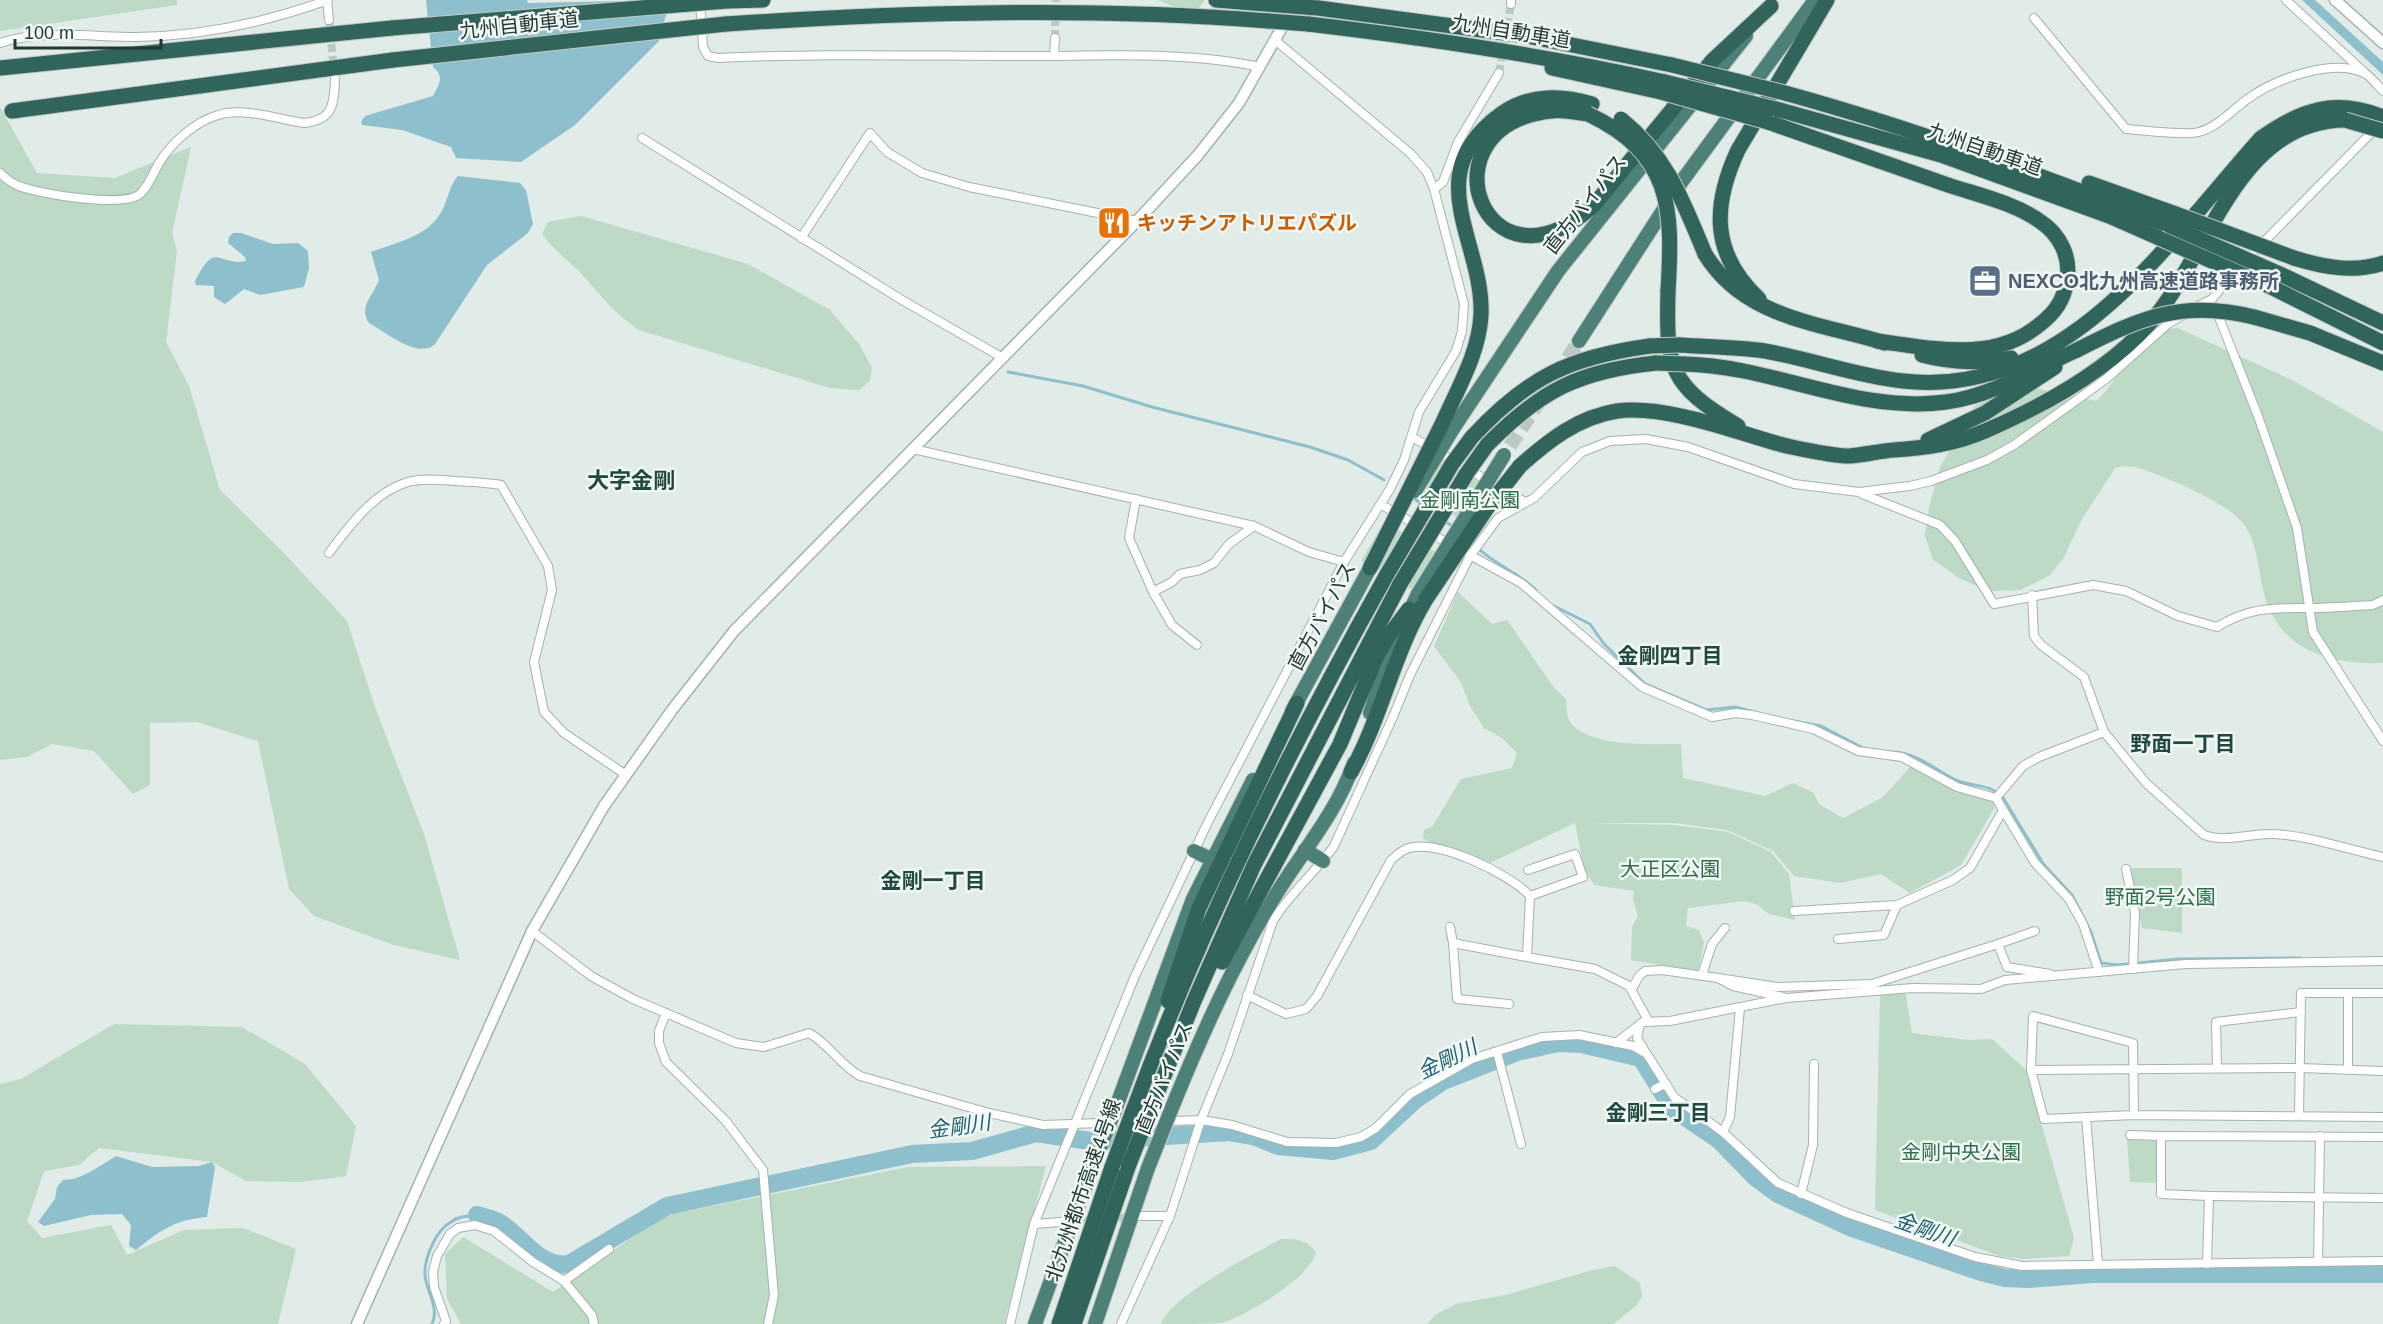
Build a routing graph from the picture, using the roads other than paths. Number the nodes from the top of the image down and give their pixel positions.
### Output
1 (327, 0) edge
2 (699, 0) edge
3 (763, 0) edge
4 (1216, 0) edge
5 (1298, 0) edge
6 (1815, 0) edge
7 (1827, 0) edge
8 (2286, 0) edge
9 (2335, 0) edge
10 (727, 1) edge
11 (1774, 2) edge
12 (2034, 18) dead end
13 (329, 20) tunnel mouth
14 (1055, 38) tunnel mouth
15 (1275, 40) junction
16 (0, 43) edge
17 (2383, 43) edge
18 (1054, 56) junction
19 (0, 68) edge
20 (1260, 68) junction
21 (1499, 73) tunnel mouth
22 (2366, 75) junction
23 (335, 80) tunnel mouth
24 (1663, 87) junction
25 (2383, 91) edge
26 (1590, 109) junction
27 (12, 111) dead end
28 (2346, 113) junction
29 (2383, 119) edge
30 (2383, 131) edge
31 (642, 138) dead end
32 (0, 173) edge
33 (1434, 189) junction
34 (2173, 220) junction
35 (1137, 221) junction
36 (801, 238) junction
37 (2383, 263) edge
38 (2212, 298) junction
39 (2102, 310) junction
40 (1780, 312) junction
41 (2383, 323) edge
42 (1579, 341) tunnel mouth
43 (1878, 341) junction
44 (2383, 343) edge
45 (2077, 350) junction
46 (1003, 358) junction
47 (2383, 363) edge
48 (1448, 424) junction
49 (1412, 437) junction
50 (1776, 443) junction
51 (913, 449) junction
52 (1507, 450) tunnel mouth
53 (1893, 450) junction
54 (1859, 492) junction
55 (1136, 499) junction
56 (1525, 502) junction
57 (1382, 505) junction
58 (1254, 525) junction
59 (329, 553) dead end
60 (1470, 556) junction
61 (1344, 562) junction
62 (1370, 568) joint
63 (1153, 592) junction
64 (2032, 595) junction
65 (1422, 597) junction
66 (2383, 600) edge
67 (2307, 608) junction
68 (1409, 609) junction
69 (1197, 645) dead end
70 (1297, 704) junction
71 (2104, 732) junction
72 (2383, 741) edge
73 (1351, 772) junction
74 (626, 775) junction
75 (1996, 798) junction
76 (2003, 810) junction
77 (1305, 850) junction
78 (1194, 851) junction
79 (2383, 857) edge
80 (1211, 859) junction
81 (1323, 861) junction
82 (2126, 869) dead end
83 (1528, 870) dead end
84 (1530, 896) junction
85 (1897, 905) junction
86 (1794, 911) dead end
87 (1450, 927) dead end
88 (1725, 928) dead end
89 (532, 931) junction
90 (2035, 931) dead end
91 (1838, 939) dead end
92 (1453, 943) junction
93 (1998, 944) junction
94 (1527, 957) junction
95 (2383, 962) edge
96 (2133, 969) junction
97 (2099, 972) junction
98 (1702, 975) junction
99 (2056, 976) junction
100 (1718, 978) junction
101 (1632, 989) junction
102 (2348, 993) junction
103 (2383, 993) edge
104 (1246, 996) junction
105 (1786, 998) junction
106 (1509, 1004) dead end
107 (1740, 1008) junction
108 (2301, 1012) junction
109 (666, 1013) junction
110 (1645, 1023) junction
111 (1616, 1043) junction
112 (1497, 1052) junction
113 (1647, 1054) junction
114 (1814, 1064) dead end
115 (2133, 1068) junction
116 (2217, 1068) junction
117 (2300, 1068) junction
118 (1148, 1070) junction
119 (2031, 1070) junction
120 (2348, 1070) junction
121 (2383, 1071) edge
122 (1163, 1080) junction
123 (1665, 1084) junction
124 (1655, 1089) dead end
125 (2299, 1115) junction
126 (2134, 1116) junction
127 (2086, 1117) junction
128 (2383, 1117) edge
129 (1201, 1120) junction
130 (1076, 1124) junction
131 (1723, 1132) junction
132 (2130, 1135) dead end
133 (2161, 1136) junction
134 (2320, 1137) junction
135 (2383, 1137) edge
136 (1521, 1144) dead end
137 (1801, 1194) junction
138 (2209, 1196) junction
139 (2319, 1198) junction
140 (2383, 1198) edge
141 (1140, 1216) tunnel mouth
142 (1170, 1216) junction
143 (1061, 1222) tunnel mouth
144 (1034, 1224) junction
145 (609, 1249) dead end
146 (2383, 1261) edge
147 (2318, 1262) junction
148 (2098, 1264) junction
149 (2207, 1264) junction
150 (564, 1281) junction
151 (357, 1324) edge
152 (444, 1324) edge
153 (594, 1324) edge
154 (768, 1324) edge
155 (1010, 1324) edge
156 (1035, 1324) edge
157 (1059, 1324) edge
158 (1074, 1324) edge
159 (1095, 1324) edge
160 (1121, 1324) edge

1 - 13 street
1 - 16 street
2 - 18 street
3 - 10 highway, 九州自動車道
4 - 34 highway, 九州自動車道, bridge
5 - 15 street
6 - 42 highway
7 - 40 highway
8 - 22 street
9 - 17 street
10 - 19 highway, 九州自動車道, bridge
11 - 26 highway
11 - 48 highway, 直方バイパス
12 - 22 street
14 - 18 street
15 - 20 street
15 - 33 street
18 - 20 street
20 - 35 street
21 - 33 street
22 - 25 street
23 - 32 street
24 - 27 highway, 九州自動車道, bridge
24 - 43 highway, bridge
24 - 44 highway, 九州自動車道, bridge
26 - 40 highway, bridge
26 - 48 highway
26 - 50 highway, bridge
28 - 29 highway
28 - 30 highway, bridge
28 - 39 highway
28 - 53 highway
29 - 38 street
31 - 36 street
33 - 49 street
34 - 37 highway, bridge
34 - 41 highway, bridge
35 - 36 street
35 - 46 street
36 - 46 street
38 - 54 street
38 - 67 street
39 - 43 highway
39 - 118 highway, bridge
40 - 43 highway
45 - 47 highway, bridge
45 - 53 highway
45 - 122 highway, bridge
46 - 51 street
48 - 62 highway, bridge
49 - 56 street
49 - 57 street
50 - 53 highway
50 - 65 highway, bridge
51 - 55 street
51 - 74 street
52 - 65 highway, 直方バイパス, bridge
54 - 56 street
54 - 64 street
55 - 58 street
55 - 63 street
56 - 60 street
57 - 60 street
57 - 61 street
58 - 61 street
58 - 63 street
59 - 74 street
60 - 75 street
60 - 81 street
61 - 78 street
62 - 70 highway, 直方バイパス
63 - 69 street
64 - 67 street
64 - 71 street
65 - 68 highway, 直方バイパス
65 - 73 highway
66 - 67 street
67 - 72 street
68 - 73 highway, 直方バイパス
68 - 122 highway
70 - 80 highway, 直方バイパス
70 - 118 highway
71 - 75 street
71 - 79 street
73 - 77 highway, 直方バイパス
74 - 89 street
75 - 76 street
76 - 85 street
76 - 97 street
77 - 81 highway
77 - 159 highway, 直方バイパス, bridge
78 - 80 highway
78 - 130 street
80 - 156 highway, 直方バイパス, bridge
81 - 104 street
82 - 96 street
83 - 84 street
84 - 94 street
84 - 104 street
85 - 86 street
85 - 91 street
87 - 92 street
88 - 98 street
89 - 109 street
89 - 151 street
90 - 93 street
92 - 94 street
92 - 106 street
93 - 99 street
93 - 100 street
94 - 101 street
95 - 96 street
96 - 97 street
97 - 99 street
98 - 100 street
98 - 101 street
99 - 105 street
100 - 105 street
101 - 110 street
102 - 103 street
102 - 108 street
102 - 120 street
104 - 129 street
105 - 107 street
107 - 110 street
107 - 131 street
108 - 116 street
108 - 117 street
109 - 130 street
109 - 154 street
110 - 111 street
110 - 113 street
111 - 112 street
111 - 113 street
112 - 129 street
112 - 136 street
113 - 123 street
114 - 137 street
115 - 116 street
115 - 119 street
115 - 119 street
115 - 126 street
116 - 117 street
117 - 120 street
117 - 125 street
118 - 157 highway, 北九州都市高速4号線, bridge
119 - 127 street
120 - 121 street
122 - 158 highway, 北九州都市高速4号線, bridge
123 - 124 street
123 - 131 street
125 - 126 street
125 - 128 street
126 - 127 street
127 - 148 street
129 - 130 street
129 - 142 street
130 - 144 street
131 - 137 street
132 - 133 street
133 - 134 street
133 - 138 street
134 - 135 street
134 - 139 street
137 - 148 street
138 - 139 street
138 - 149 street
139 - 140 street
139 - 147 street
141 - 142 street
142 - 160 street
143 - 144 street
144 - 155 street
145 - 150 street
146 - 147 street
147 - 149 street
148 - 149 street
150 - 152 street
150 - 153 street

